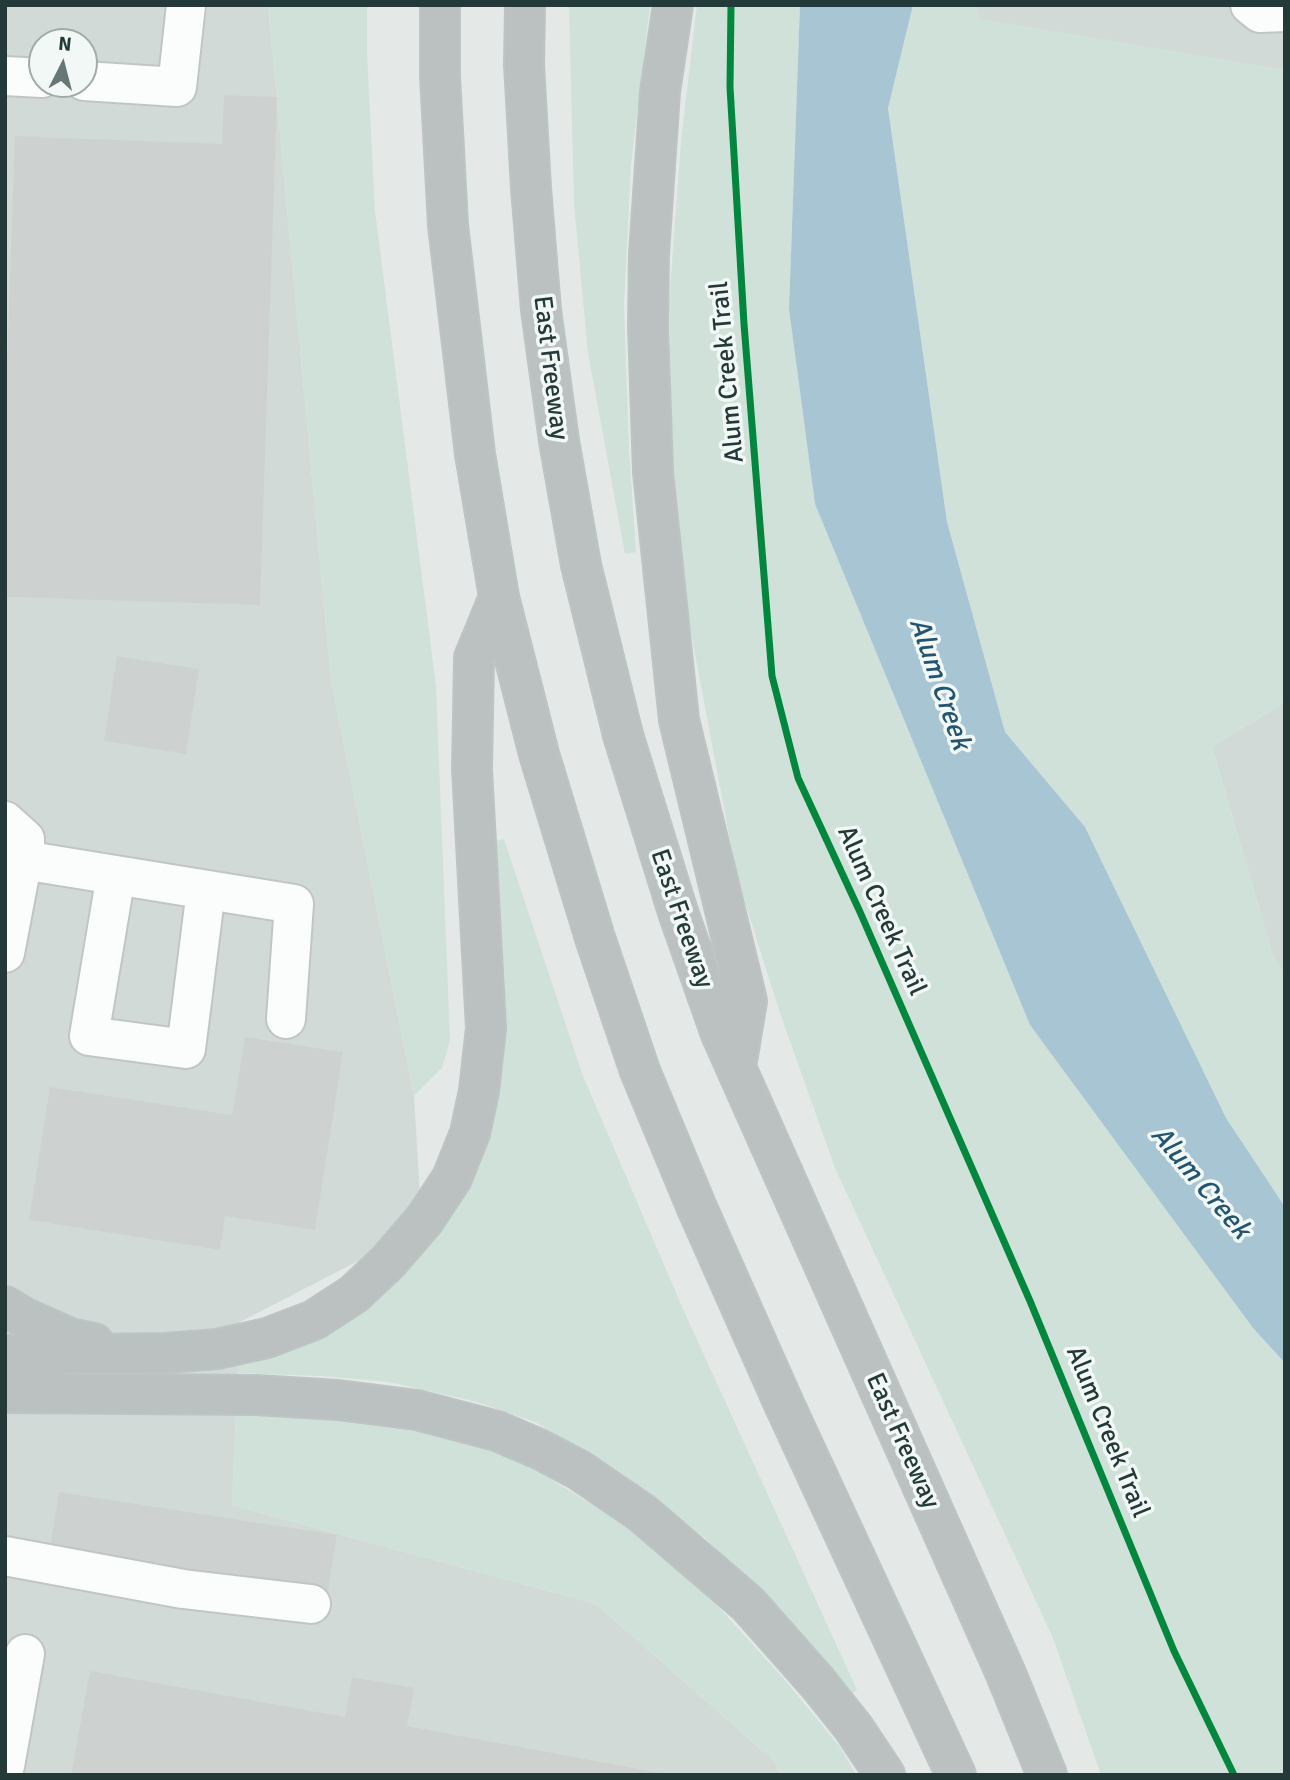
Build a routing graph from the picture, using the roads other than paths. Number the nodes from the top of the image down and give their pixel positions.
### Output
1 (186, 5) edge
2 (440, 5) edge
3 (525, 5) edge
4 (673, 5) edge
5 (1250, 5) edge
6 (1285, 12) edge
7 (5, 76) edge
8 (28, 77) edge
9 (98, 82) edge
10 (499, 597) junction
11 (5, 821) edge
12 (23, 860) junction
13 (116, 875) junction
14 (206, 890) junction
15 (5, 953) edge
16 (286, 1019) dead end
17 (736, 1067) junction
18 (5, 1306) edge
19 (166, 1353) junction
20 (5, 1355) edge
21 (5, 1393) edge
22 (5, 1556) edge
23 (311, 1605) dead end
24 (25, 1654) dead end
25 (5, 1766) edge
26 (886, 1775) edge
27 (956, 1775) edge
28 (1047, 1775) edge

1 - 9 lane
2 - 10 highway
3 - 17 highway, East Freeway
4 - 17 highway
5 - 6 lane
7 - 8 lane
10 - 19 highway
10 - 27 highway
11 - 12 lane
12 - 13 lane
12 - 15 lane
13 - 14 lane
13 - 14 lane
14 - 16 lane
17 - 28 highway, East Freeway
18 - 19 highway
19 - 20 highway
21 - 26 highway
22 - 23 lane
24 - 25 lane

